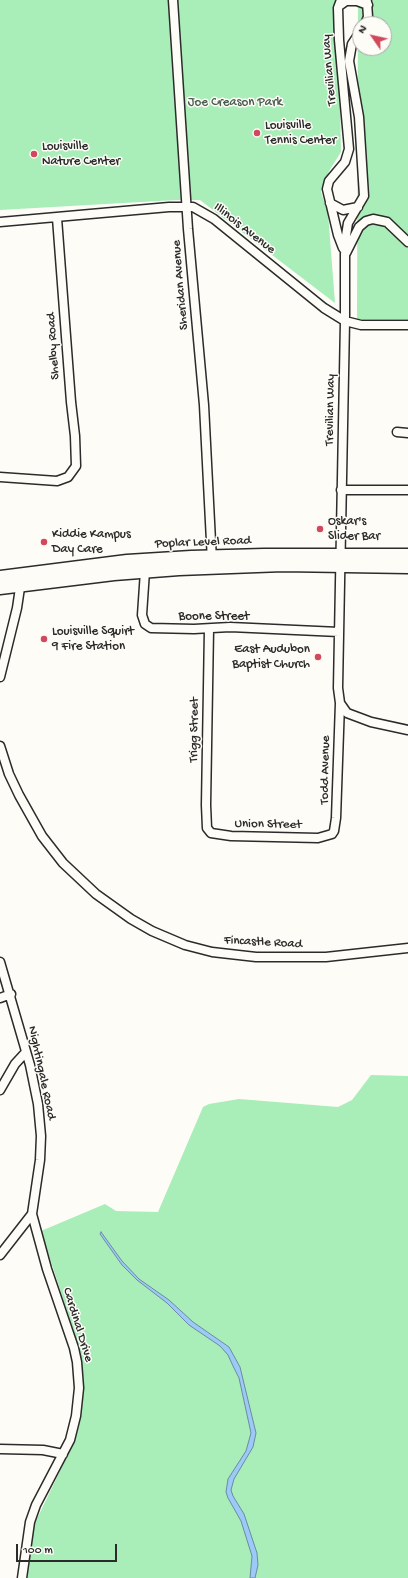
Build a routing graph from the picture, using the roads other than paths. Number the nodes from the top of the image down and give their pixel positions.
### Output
1 (173, 0) edge
2 (367, 3) edge
3 (340, 4) edge
4 (368, 16) edge
5 (352, 44) edge
6 (330, 203) junction
7 (187, 207) junction
8 (358, 207) junction
9 (57, 218) junction
10 (0, 222) edge
11 (408, 242) edge
12 (346, 254) junction
13 (345, 322) junction
14 (408, 325) edge
15 (397, 432) dead end
16 (408, 433) edge
17 (0, 477) edge
18 (341, 490) junction
19 (408, 490) edge
20 (408, 555) edge
21 (340, 560) junction
22 (212, 562) junction
23 (408, 567) edge
24 (144, 572) junction
25 (0, 577) edge
26 (21, 580) junction
27 (0, 588) edge
28 (209, 629) junction
29 (339, 632) junction
30 (0, 677) edge
31 (340, 702) junction
32 (408, 730) edge
33 (0, 746) edge
34 (209, 831) joint
35 (328, 836) joint
36 (408, 948) edge
37 (0, 962) edge
38 (11, 994) junction
39 (0, 998) edge
40 (26, 1052) junction
41 (0, 1090) edge
42 (32, 1214) junction
43 (0, 1255) edge
44 (0, 1449) edge
45 (63, 1454) junction
46 (22, 1578) edge

1 - 7 street, Sheridan Avenue
2 - 3 street
2 - 4 street
3 - 6 street, Trevilian Way
5 - 8 street, Trevilian Way
6 - 8 street
6 - 12 street, Trevilian Way
7 - 9 street, Illinois Avenue
7 - 13 street, Illinois Avenue
7 - 22 street, Sheridan Avenue
8 - 12 street, Trevilian Way
9 - 10 street, Illinois Avenue
9 - 17 street, Shelby Road
11 - 12 street
12 - 13 street, Trevilian Way
13 - 14 street, Illinois Avenue
13 - 18 street, Trevilian Way
15 - 16 street
18 - 19 street
18 - 21 street, Trevilian Way
20 - 21 main road, Poplar Level Road
21 - 22 main road, Poplar Level Road
21 - 23 main road, Poplar Level Road
21 - 29 street, Trevilian Way
22 - 24 main road, Poplar Level Road
22 - 26 main road, Poplar Level Road
24 - 26 main road, Poplar Level Road
24 - 28 street, Boone Street
25 - 26 main road, Poplar Level Road
26 - 27 main road, Poplar Level Road
26 - 30 street
28 - 29 street, Boone Street
28 - 34 street, Trigg Street
29 - 31 street, Todd Avenue
31 - 32 street
31 - 35 street, Todd Avenue
33 - 36 street, Fincastle Road
34 - 35 street, Union Street
37 - 38 street, Nightingale Road
38 - 39 street
38 - 40 street, Nightingale Road
40 - 41 street
40 - 42 street, Nightingale Road
42 - 43 street
42 - 45 street, Cardinal Drive
44 - 45 street
45 - 46 street, Cardinal Drive

